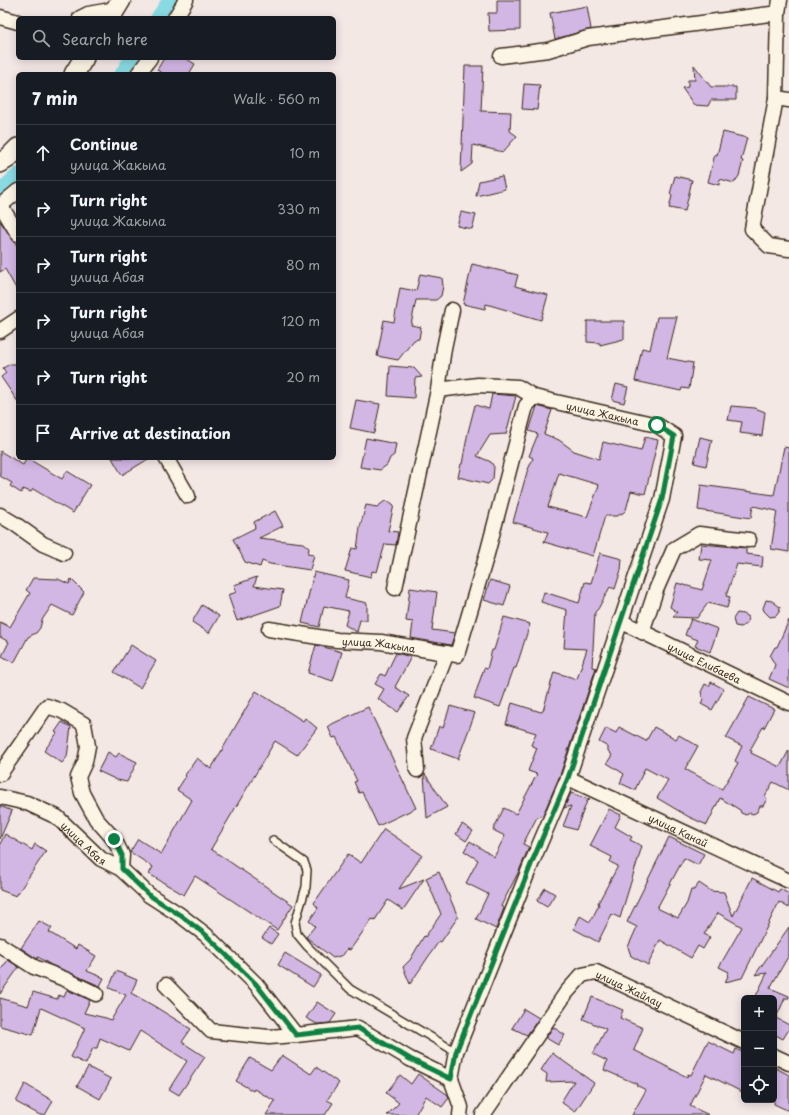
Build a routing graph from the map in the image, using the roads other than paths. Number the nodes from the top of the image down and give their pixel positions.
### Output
1 (186, 0) edge
2 (779, 7) edge
3 (116, 9) edge
4 (84, 16) edge
5 (176, 16) edge
6 (0, 18) edge
7 (16, 22) edge
8 (501, 56) dead end
9 (83, 60) edge
10 (148, 60) edge
11 (75, 72) edge
12 (140, 72) edge
13 (782, 99) edge
14 (16, 150) edge
15 (0, 163) edge
16 (16, 192) edge
17 (0, 204) edge
18 (16, 231) edge
19 (789, 249) edge
20 (452, 310) dead end
21 (16, 320) edge
22 (0, 331) edge
23 (438, 390) junction
24 (534, 397) junction
25 (167, 460) edge
26 (188, 496) dead end
27 (0, 515) edge
28 (749, 540) dead end
29 (64, 553) dead end
30 (395, 588) dead end
31 (620, 621) junction
32 (269, 629) dead end
33 (642, 632) junction
34 (447, 653) junction
35 (789, 703) edge
36 (417, 770) dead end
37 (0, 774) edge
38 (568, 778) junction
39 (0, 797) edge
40 (273, 840) dead end
41 (122, 869) junction
42 (789, 881) edge
43 (0, 946) edge
44 (166, 985) dead end
45 (96, 994) dead end
46 (296, 1035) junction
47 (741, 1041) edge
48 (456, 1052) junction
49 (777, 1057) edge
50 (789, 1063) edge
51 (451, 1079) junction
52 (460, 1111) edge
53 (474, 1115) edge
54 (483, 1115) edge

1 - 5 street
2 - 8 street
2 - 13 street
3 - 4 street
6 - 7 street
9 - 11 main road
10 - 12 street
13 - 19 street
14 - 15 main road
16 - 17 street
17 - 18 street
20 - 23 street
21 - 22 street
23 - 24 street
23 - 30 street
24 - 31 street, улица Жакыла
24 - 34 street
25 - 26 street
27 - 29 street
28 - 33 street
31 - 33 street, улица Елибаева
31 - 38 street, улица Жакыла
32 - 34 street, улица Жакыла
33 - 35 street, улица Елибаева
34 - 36 street
37 - 41 street
38 - 42 street, улица Канай
38 - 48 street, улица Жакыла
39 - 41 street, улица Абая
40 - 48 lane
41 - 46 street, улица Абая
43 - 45 street
44 - 46 street
46 - 51 street
47 - 54 street, улица Жайлау
48 - 51 street, улица Жакыла
49 - 50 street
51 - 52 street, улица Жакыла
52 - 53 street

